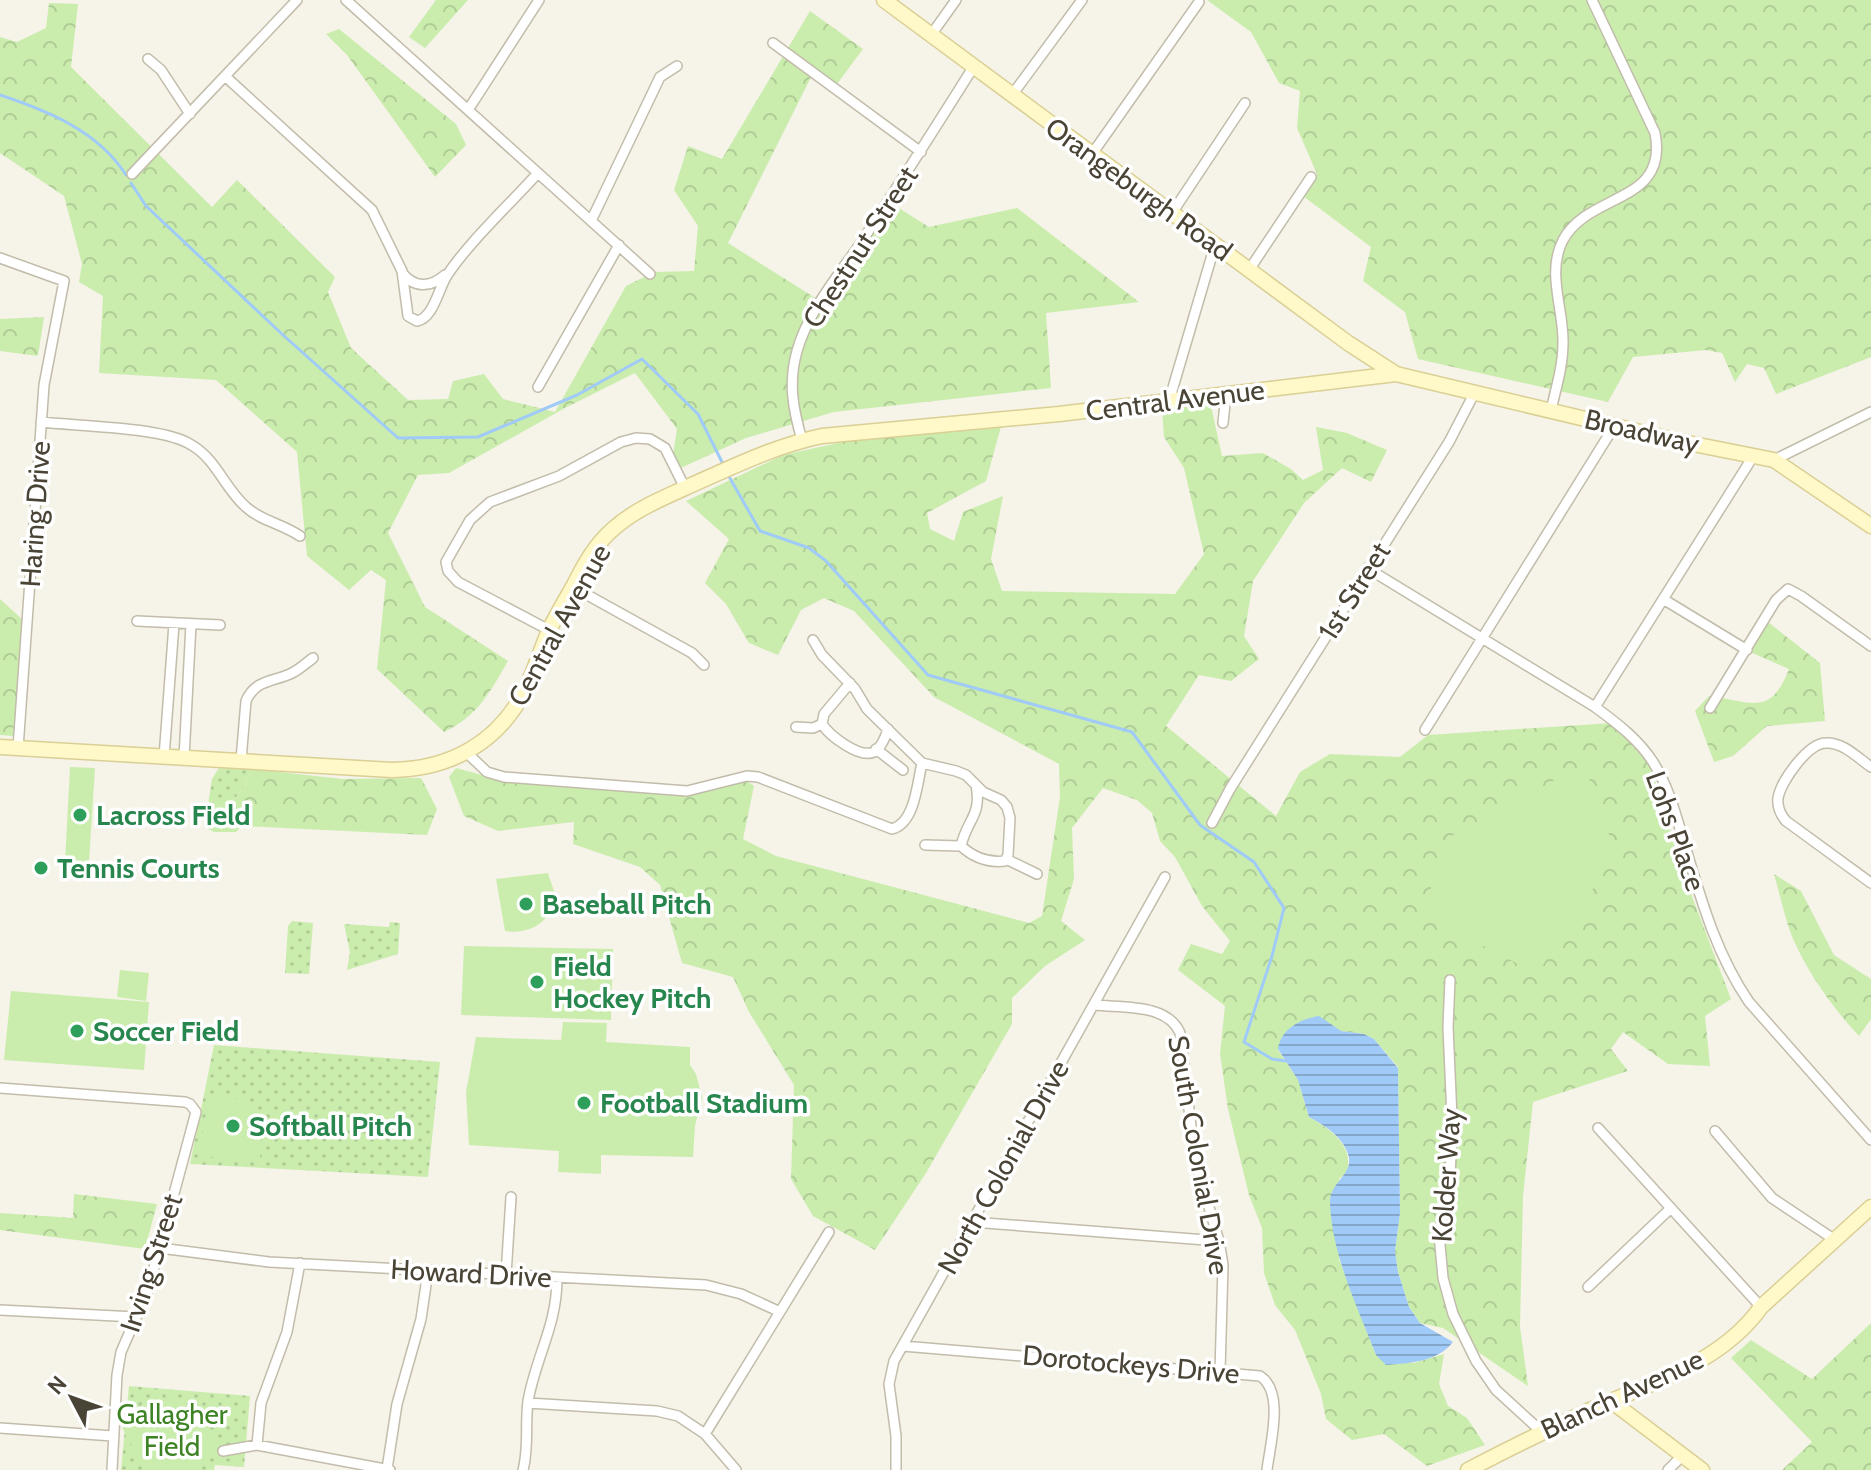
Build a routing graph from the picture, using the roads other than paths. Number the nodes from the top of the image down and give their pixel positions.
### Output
1 (297, 0) edge
2 (346, 0) edge
3 (539, 0) edge
4 (884, 0) edge
5 (956, 0) edge
6 (1082, 0) edge
7 (1592, 0) edge
8 (1199, 2) dead end
9 (931, 35) junction
10 (773, 43) dead end
11 (148, 59) dead end
12 (677, 66) dead end
13 (974, 66) junction
14 (226, 77) junction
15 (1012, 95) junction
16 (1245, 103) dead end
17 (468, 110) junction
18 (190, 114) junction
19 (921, 152) junction
20 (1092, 154) junction
21 (132, 174) dead end
22 (537, 174) junction
23 (1311, 177) dead end
24 (1172, 213) junction
25 (591, 221) junction
26 (619, 245) junction
27 (1215, 245) junction
28 (0, 258) edge
29 (451, 269) junction
30 (1249, 270) junction
31 (402, 271) junction
32 (650, 274) dead end
33 (1396, 374) junction
34 (538, 387) dead end
35 (1475, 392) junction
36 (1226, 394) junction
37 (1169, 401) junction
38 (1551, 410) junction
39 (1871, 412) edge
40 (41, 422) junction
41 (1223, 423) dead end
42 (1615, 425) junction
43 (802, 440) junction
44 (1754, 455) junction
45 (1774, 460) junction
46 (685, 488) junction
47 (1871, 526) edge
48 (300, 536) dead end
49 (1367, 568) junction
50 (573, 587) junction
51 (1663, 599) junction
52 (137, 621) dead end
53 (174, 624) junction
54 (191, 624) junction
55 (220, 625) dead end
56 (549, 630) junction
57 (1482, 639) junction
58 (813, 640) dead end
59 (1871, 646) edge
60 (1747, 650) junction
61 (313, 658) dead end
62 (704, 665) dead end
63 (170, 680) junction
64 (188, 681) junction
65 (850, 683) junction
66 (1595, 707) junction
67 (1710, 708) dead end
68 (822, 724) junction
69 (796, 727) dead end
70 (167, 729) junction
71 (888, 729) junction
72 (1425, 730) dead end
73 (185, 731) junction
74 (0, 747) edge
75 (18, 748) junction
76 (876, 749) junction
77 (466, 752) junction
78 (164, 757) junction
79 (184, 758) junction
80 (241, 760) junction
81 (922, 763) junction
82 (1871, 767) edge
83 (903, 770) dead end
84 (976, 785) junction
85 (1212, 823) dead end
86 (925, 845) dead end
87 (961, 846) junction
88 (1006, 859) junction
89 (1037, 874) dead end
90 (1165, 877) dead end
91 (1871, 883) edge
92 (1450, 980) dead end
93 (1095, 1005) junction
94 (0, 1088) edge
95 (1598, 1128) dead end
96 (1715, 1131) dead end
97 (1871, 1140) edge
98 (511, 1197) dead end
99 (1871, 1207) edge
100 (1671, 1208) junction
101 (972, 1222) junction
102 (829, 1232) dead end
103 (1835, 1240) junction
104 (1219, 1241) junction
105 (160, 1248) junction
106 (300, 1263) junction
107 (428, 1271) junction
108 (506, 1275) junction
109 (557, 1278) junction
110 (1588, 1287) dead end
111 (1761, 1307) junction
112 (0, 1310) edge
113 (778, 1311) junction
114 (135, 1317) junction
115 (903, 1346) junction
116 (1220, 1372) junction
117 (1611, 1401) junction
118 (528, 1403) junction
119 (0, 1428) edge
120 (1542, 1432) junction
121 (705, 1434) junction
122 (113, 1436) junction
123 (257, 1445) junction
124 (223, 1451) dead end
125 (1683, 1455) junction
126 (388, 1469) edge
127 (112, 1470) edge
128 (523, 1470) edge
129 (736, 1470) edge
130 (896, 1470) edge
131 (1267, 1470) edge
132 (1468, 1470) edge
133 (1668, 1470) edge
134 (1702, 1470) edge

1 - 14 street
2 - 17 street
3 - 17 street
4 - 9 street, Orangeburgh Road
5 - 9 street
6 - 15 street
7 - 38 street
8 - 20 street
9 - 13 street, Orangeburgh Road
10 - 19 street
11 - 18 street
12 - 25 street
13 - 15 street, Orangeburgh Road
13 - 19 street, Chestnut Street
14 - 18 street
14 - 31 street
15 - 20 street, Orangeburgh Road
16 - 24 street
17 - 22 street
18 - 21 street
19 - 43 street, Chestnut Street
20 - 24 street, Orangeburgh Road
22 - 25 street
22 - 29 street
23 - 30 street
24 - 27 street, Orangeburgh Road
25 - 26 street
26 - 32 street
26 - 34 street
27 - 30 street, Orangeburgh Road
27 - 37 street
28 - 40 street, Haring Drive
29 - 31 street
29 - 31 street
30 - 33 street, Orangeburgh Road
33 - 35 street, Broadway
33 - 36 street, Central Avenue
35 - 38 street, Broadway
35 - 49 street, 1st Street
36 - 37 street, Central Avenue
36 - 41 street
37 - 43 street, Central Avenue
38 - 42 street, Broadway
39 - 45 street
40 - 48 street
40 - 75 street, Haring Drive
42 - 44 street, Broadway
42 - 57 street
43 - 46 street, Central Avenue
44 - 45 street, Broadway
44 - 51 street
45 - 47 street, Broadway
46 - 50 street, Central Avenue
46 - 56 street
49 - 57 street, Lohs Place
49 - 85 street, 1st Street
50 - 56 street, Central Avenue
50 - 62 street
51 - 60 street
51 - 66 street
52 - 53 street
53 - 54 street
53 - 63 street
54 - 55 street
54 - 64 street
56 - 77 street, Central Avenue
57 - 66 street, Lohs Place
57 - 72 street
58 - 65 street
59 - 60 street
60 - 67 street
61 - 80 street
63 - 64 street
63 - 70 street
64 - 73 street
65 - 68 street
65 - 71 street
66 - 97 street, Lohs Place
68 - 69 street
68 - 76 street
70 - 73 street
70 - 78 street
71 - 76 street
71 - 81 street
73 - 79 street
74 - 75 street, Central Avenue
75 - 78 street, Central Avenue
76 - 83 street
77 - 80 street, Central Avenue
77 - 81 street
78 - 79 street, Central Avenue
79 - 80 street, Central Avenue
81 - 84 street
82 - 91 street
84 - 87 street
84 - 88 street
86 - 87 street
87 - 88 street
88 - 89 street
90 - 93 street, North Colonial Drive
92 - 120 street, Kolder Way
93 - 101 street, North Colonial Drive
93 - 104 street, South Colonial Drive
94 - 105 street, Irving Street
95 - 100 street
96 - 103 street
98 - 108 street
99 - 103 street, Blanch Avenue
100 - 110 street
100 - 111 street
101 - 104 street
101 - 115 street, North Colonial Drive
102 - 113 street
103 - 111 street, Blanch Avenue
104 - 116 street, South Colonial Drive
105 - 106 street, Howard Drive
105 - 114 street, Irving Street
106 - 107 street, Howard Drive
106 - 123 street
107 - 108 street, Howard Drive
107 - 126 street
108 - 109 street, Howard Drive
109 - 113 street, Howard Drive
109 - 118 street
111 - 117 street, Blanch Avenue
112 - 114 street
113 - 121 street
114 - 122 street, Irving Street
115 - 116 street, Dorotockeys Drive
115 - 130 street, North Colonial Drive
116 - 131 street, Dorotockeys Drive
117 - 120 street, Blanch Avenue
117 - 125 street
118 - 121 street
118 - 128 street
119 - 122 street
120 - 132 street, Blanch Avenue
121 - 129 street
122 - 127 street, Irving Street
123 - 124 street
123 - 126 street
125 - 133 street
125 - 134 street

